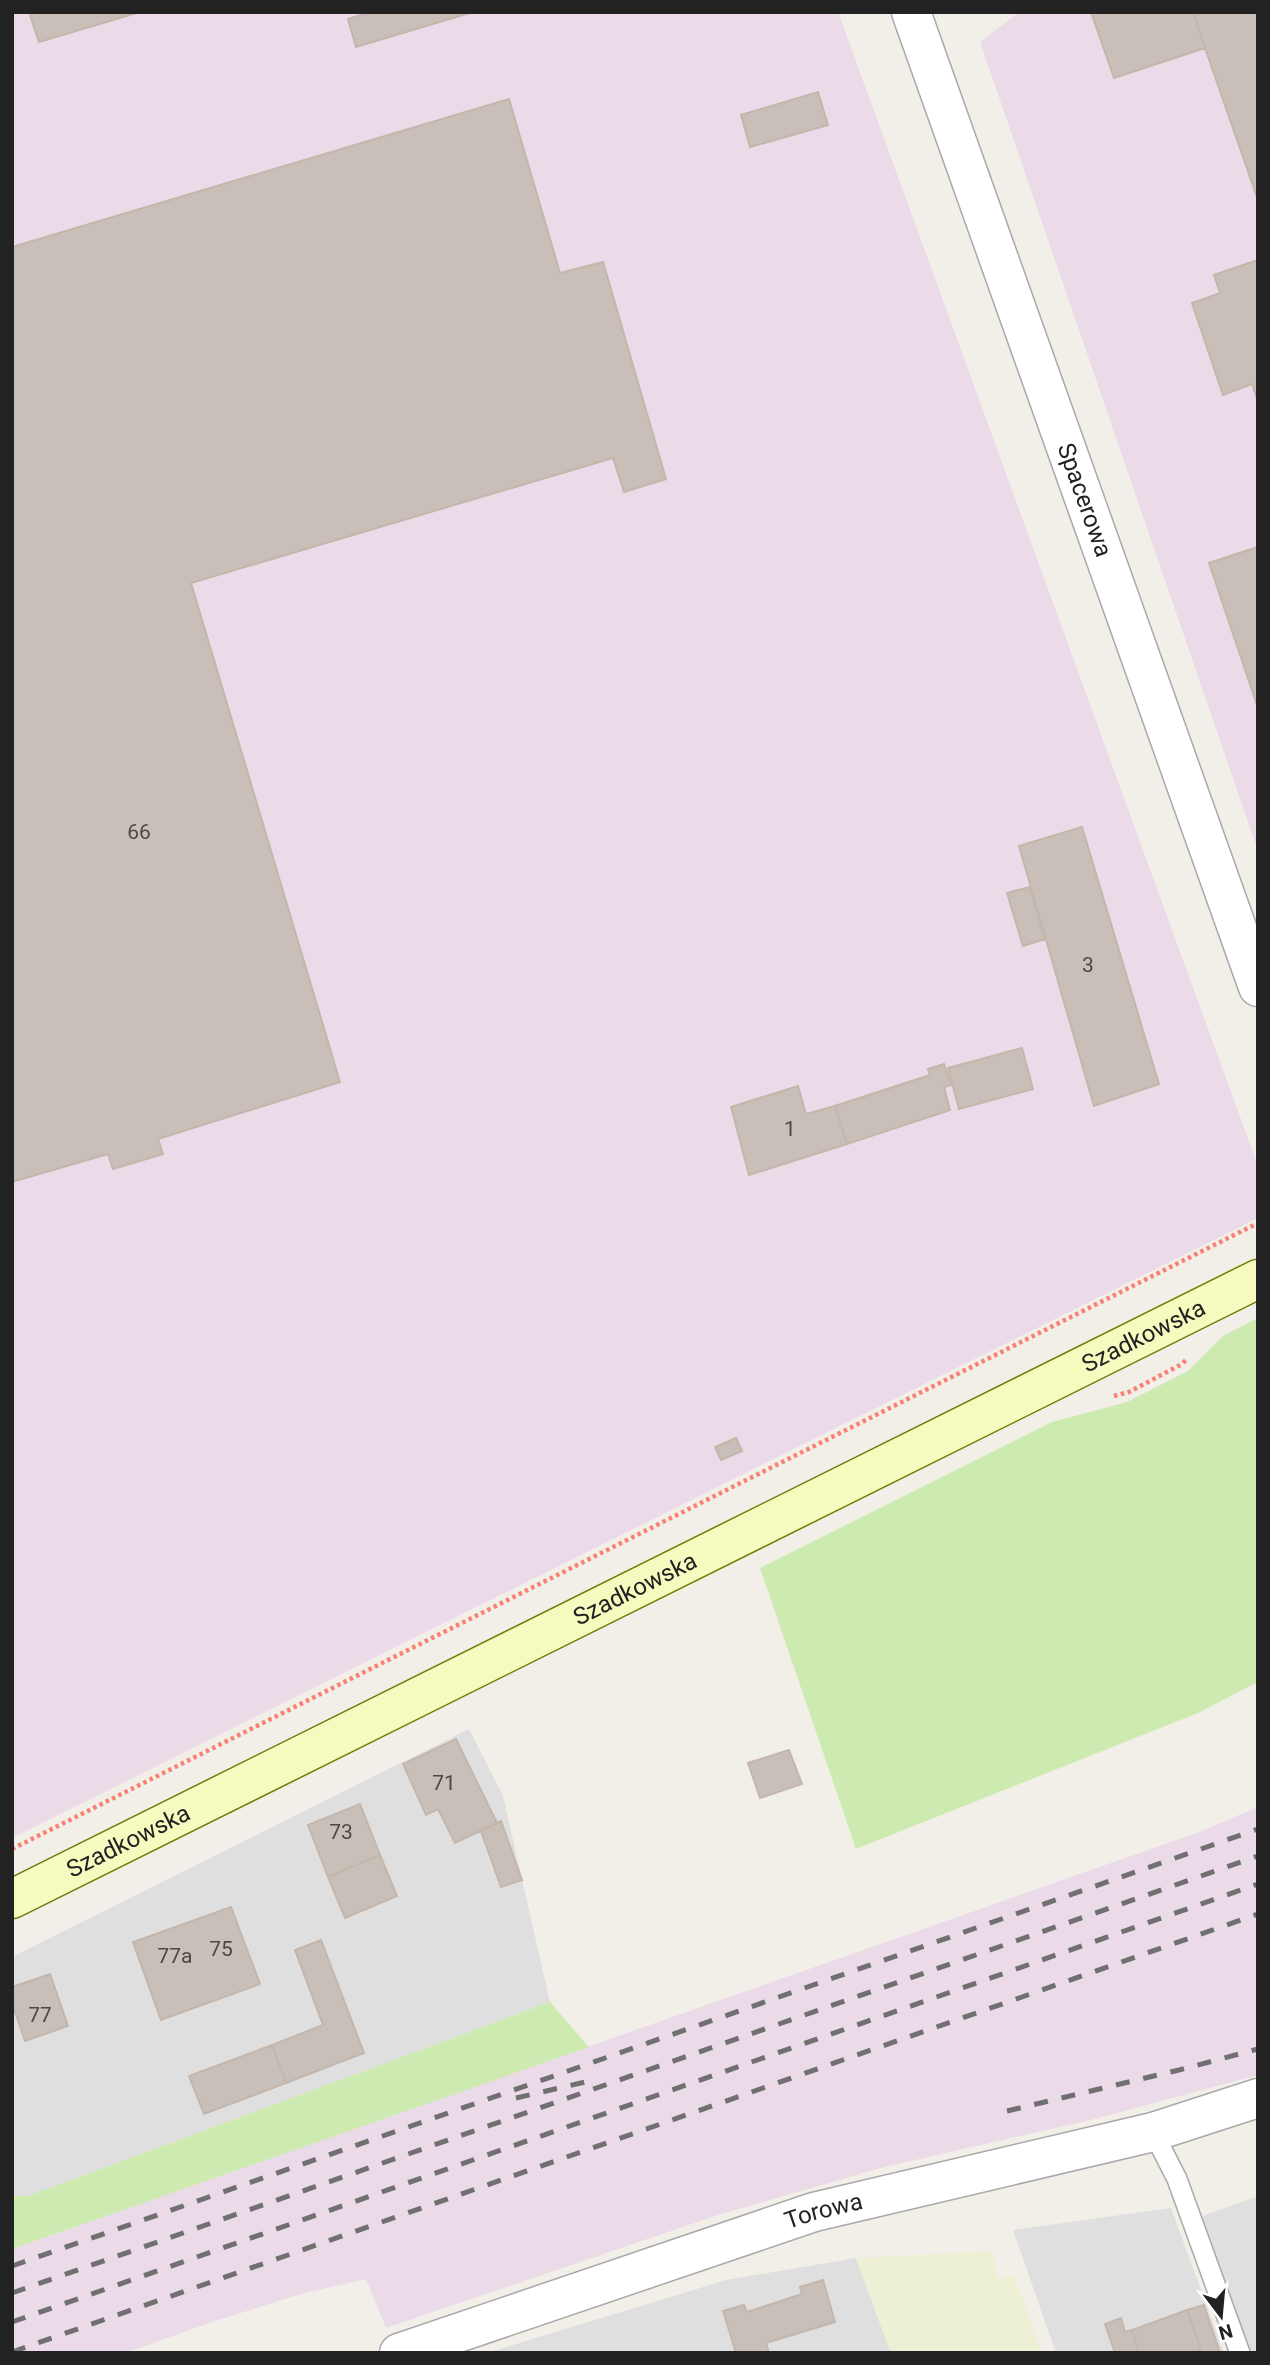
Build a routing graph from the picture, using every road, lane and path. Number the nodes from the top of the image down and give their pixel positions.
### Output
1 (911, 12) edge
2 (1258, 987) edge
3 (1258, 1223) edge
4 (1258, 1279) edge
5 (12, 1849) edge
6 (12, 1899) edge
7 (1258, 2098) edge
8 (1153, 2132) junction
9 (399, 2353) edge
10 (1240, 2353) edge

1 - 2 street, Spacerowa
3 - 5 path
4 - 6 street, Szadkowska
7 - 8 street, Torowa
8 - 9 street, Torowa
8 - 10 lane

